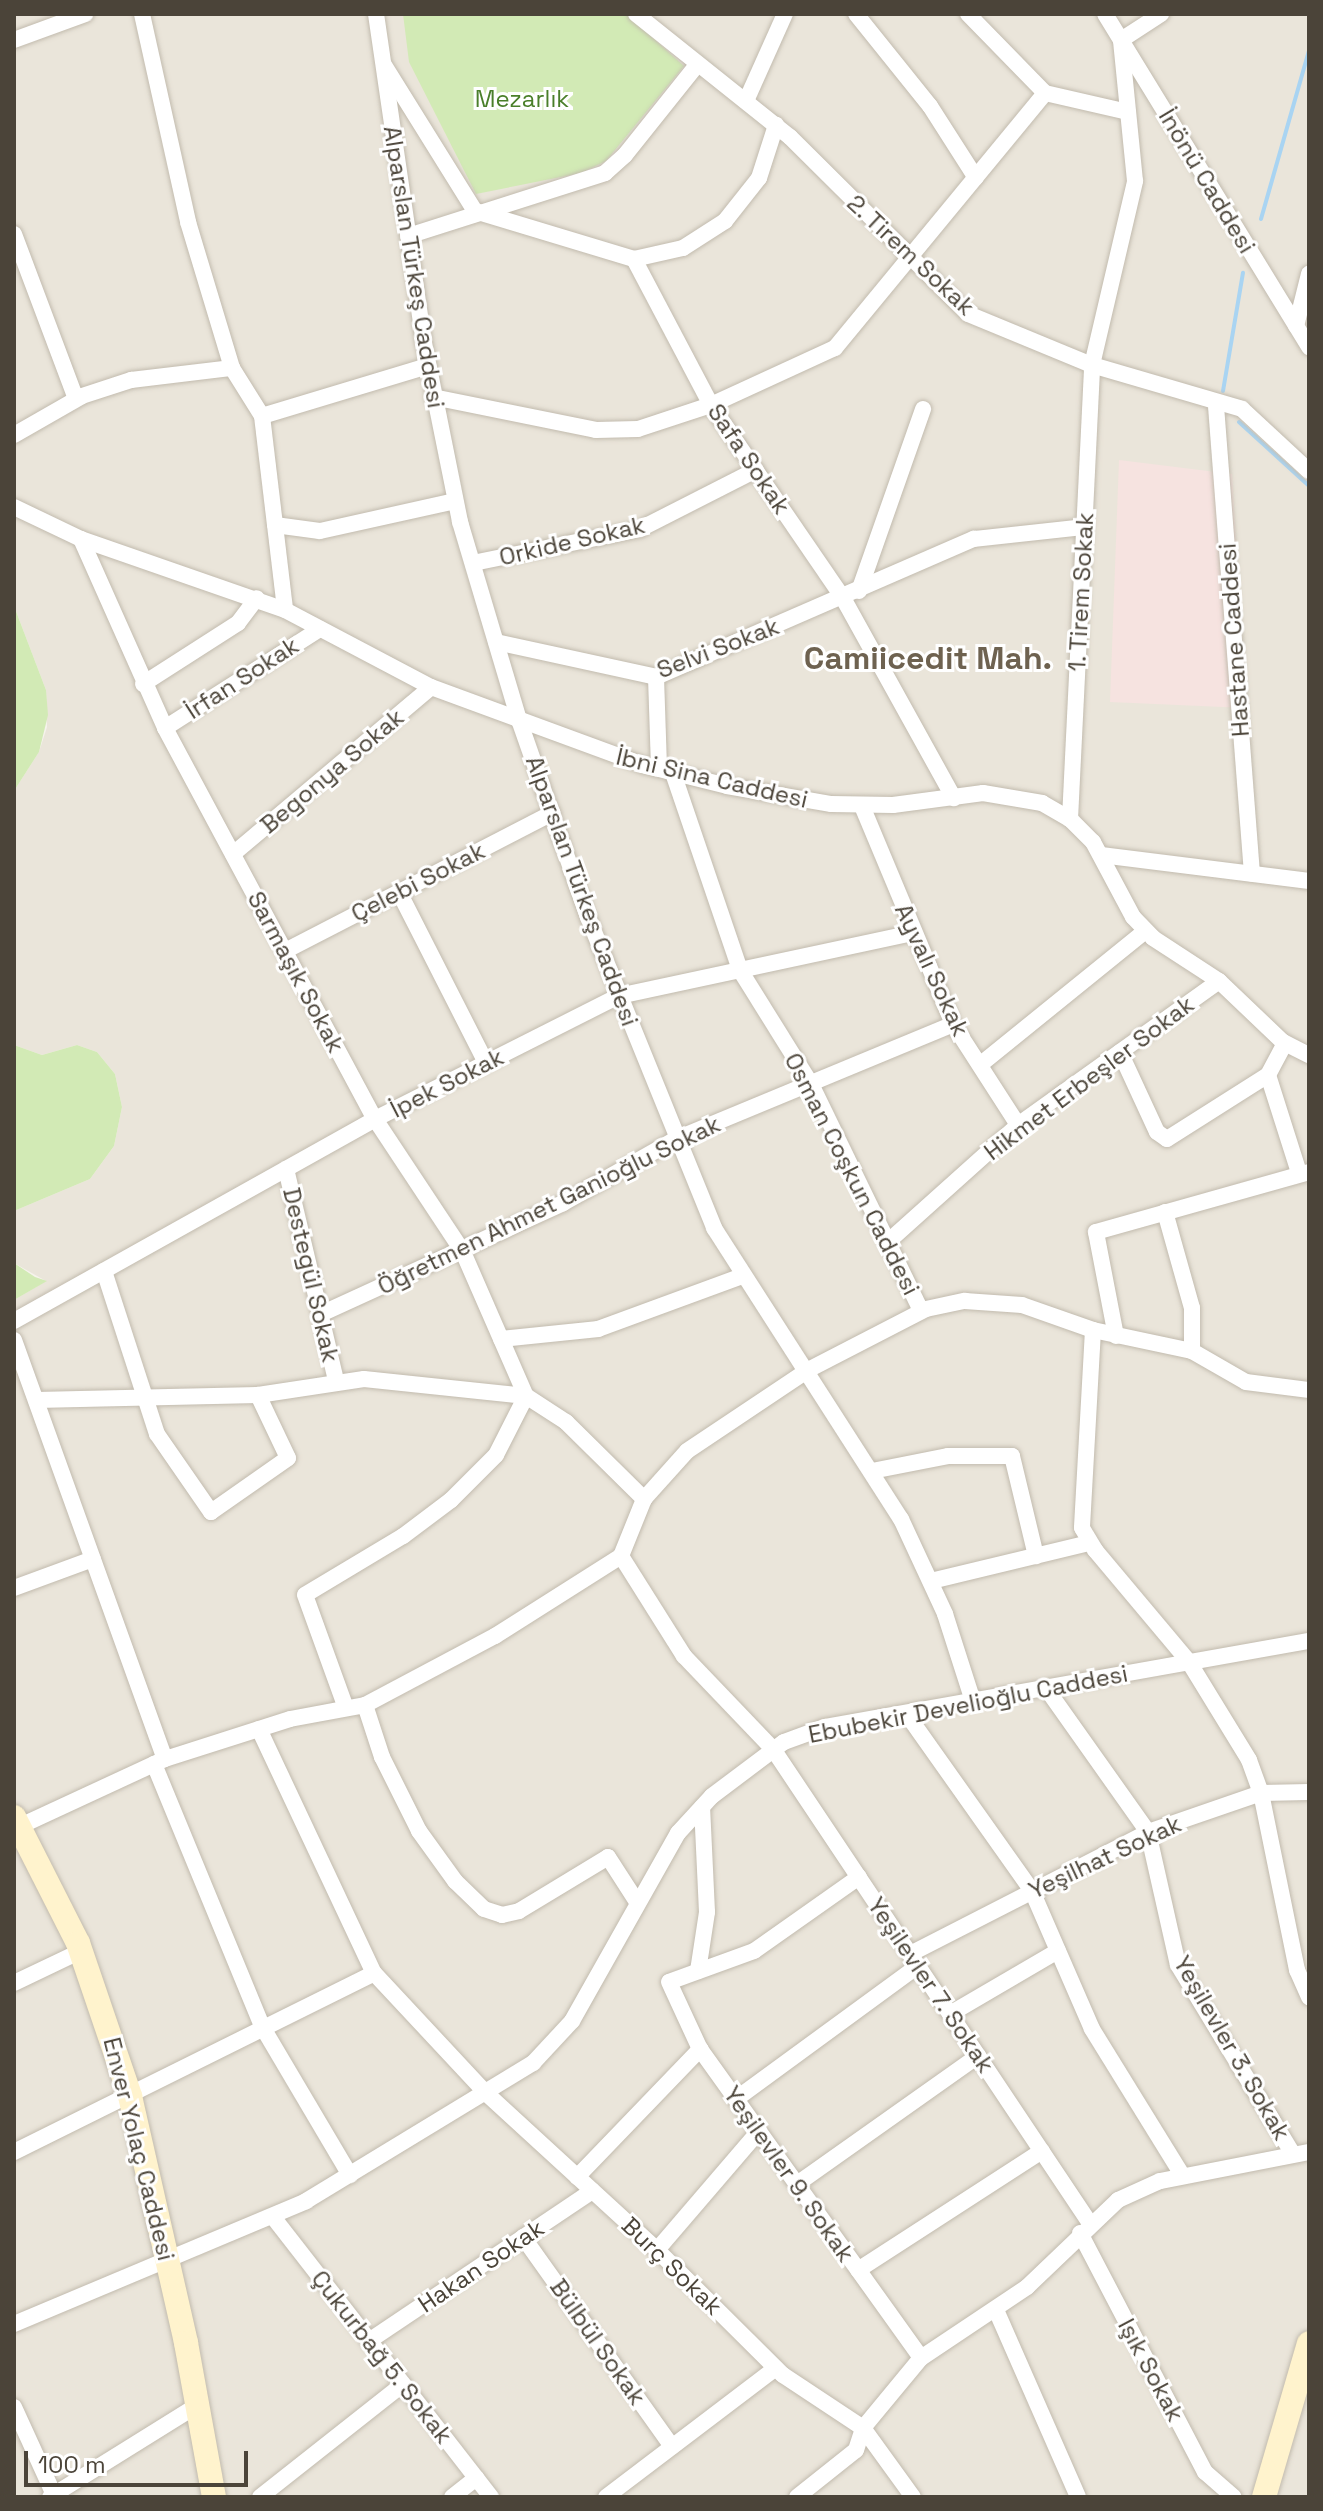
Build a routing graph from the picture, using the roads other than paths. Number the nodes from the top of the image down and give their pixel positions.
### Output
1 (85, 14) edge
2 (142, 14) edge
3 (376, 14) edge
4 (636, 14) edge
5 (785, 14) edge
6 (856, 14) edge
7 (968, 14) edge
8 (1105, 14) edge
9 (1161, 14) edge
10 (654, 21) edge
11 (14, 40) edge
12 (1121, 40) junction
13 (381, 59) junction
14 (696, 66) junction
15 (1045, 93) junction
16 (746, 101) junction
17 (1128, 112) junction
18 (776, 125) junction
19 (976, 178) junction
20 (475, 211) junction
21 (14, 234) edge
22 (408, 236) junction
23 (634, 259) junction
24 (909, 260) junction
25 (1309, 274) edge
26 (1296, 326) junction
27 (1309, 347) edge
28 (1092, 365) junction
29 (428, 366) junction
30 (232, 368) junction
31 (433, 397) junction
32 (76, 399) junction
33 (711, 405) junction
34 (1216, 406) junction
35 (923, 409) dead end
36 (262, 416) junction
37 (14, 435) edge
38 (756, 470) junction
39 (1309, 471) edge
40 (455, 501) junction
41 (14, 507) edge
42 (275, 525) junction
43 (1084, 527) junction
44 (81, 539) junction
45 (473, 563) junction
46 (851, 594) junction
47 (257, 598) junction
48 (285, 610) junction
49 (320, 629) junction
50 (496, 642) junction
51 (656, 677) junction
52 (143, 684) junction
53 (431, 687) junction
54 (519, 720) junction
55 (165, 728) junction
56 (666, 771) junction
57 (954, 798) junction
58 (862, 806) junction
59 (552, 813) junction
60 (1070, 819) junction
61 (233, 854) junction
62 (1101, 855) junction
63 (1252, 874) junction
64 (1309, 881) edge
65 (399, 892) junction
66 (1145, 931) junction
67 (914, 933) junction
68 (285, 951) junction
69 (740, 970) junction
70 (1219, 981) junction
71 (619, 996) junction
72 (953, 1024) junction
73 (1285, 1043) junction
74 (1120, 1052) junction
75 (1309, 1055) edge
76 (486, 1063) junction
77 (981, 1064) junction
78 (1268, 1075) junction
79 (811, 1084) junction
80 (375, 1119) junction
81 (1018, 1125) junction
82 (676, 1139) junction
83 (286, 1169) junction
84 (1304, 1173) edge
85 (1165, 1212) junction
86 (890, 1240) junction
87 (463, 1252) junction
88 (104, 1271) junction
89 (742, 1276) junction
90 (921, 1311) junction
91 (323, 1313) junction
92 (14, 1321) edge
93 (1093, 1330) junction
94 (1116, 1336) junction
95 (501, 1339) junction
96 (14, 1340) edge
97 (1192, 1351) junction
98 (808, 1370) junction
99 (336, 1381) junction
100 (1309, 1390) edge
101 (258, 1395) junction
102 (526, 1396) junction
103 (142, 1398) junction
104 (36, 1400) junction
105 (872, 1471) junction
106 (644, 1499) junction
107 (1089, 1543) junction
108 (621, 1556) junction
109 (1036, 1556) junction
110 (93, 1559) junction
111 (931, 1581) junction
112 (14, 1588) edge
113 (1309, 1641) edge
114 (1189, 1662) junction
115 (1046, 1688) junction
116 (973, 1701) junction
117 (365, 1705) junction
118 (346, 1708) junction
119 (906, 1713) junction
120 (259, 1729) junction
121 (773, 1749) junction
122 (160, 1761) junction
123 (1309, 1792) edge
124 (1261, 1793) junction
125 (702, 1807) junction
126 (16, 1824) edge
127 (1148, 1832) junction
128 (859, 1877) junction
129 (1032, 1891) junction
130 (637, 1902) junction
131 (81, 1951) junction
132 (1058, 1951) junction
133 (914, 1960) junction
134 (698, 1971) junction
135 (374, 1973) junction
136 (14, 1983) edge
137 (1309, 1997) edge
138 (950, 2014) junction
139 (263, 2028) junction
140 (700, 2049) junction
141 (978, 2056) junction
142 (487, 2094) junction
143 (130, 2096) junction
144 (736, 2099) junction
145 (759, 2131) junction
146 (1042, 2151) junction
147 (14, 2152) edge
148 (1301, 2153) edge
149 (350, 2175) junction
150 (1182, 2175) junction
151 (577, 2177) junction
152 (797, 2184) junction
153 (592, 2191) junction
154 (273, 2217) junction
155 (1085, 2228) junction
156 (523, 2237) junction
157 (657, 2250) junction
158 (168, 2262) junction
159 (858, 2270) junction
160 (996, 2310) junction
161 (14, 2324) edge
162 (369, 2341) junction
163 (1309, 2343) edge
164 (921, 2358) junction
165 (776, 2368) junction
166 (403, 2384) junction
167 (198, 2405) junction
168 (14, 2407) edge
169 (863, 2428) junction
170 (672, 2447) junction
171 (476, 2478) junction
172 (53, 2496) edge
173 (214, 2497) edge
174 (260, 2497) edge
175 (452, 2497) edge
176 (491, 2497) edge
177 (606, 2497) edge
178 (797, 2497) edge
179 (913, 2497) edge
180 (1078, 2497) edge
181 (1234, 2497) edge
182 (1264, 2497) edge

1 - 11 street
2 - 30 street
3 - 13 street, Alparslan Türkeş Caddesi
4 - 10 street, 2. Tirem Sokak
5 - 16 street
6 - 19 street
7 - 15 street
8 - 12 street, İnönü Caddesi
9 - 12 street
10 - 14 street, 2. Tirem Sokak
12 - 17 street, 1. Tirem Sokak
12 - 26 street, İnönü Caddesi
13 - 20 street
13 - 22 street, Alparslan Türkeş Caddesi
14 - 16 street, 2. Tirem Sokak
14 - 20 street
15 - 17 street
15 - 19 street
16 - 18 street, 2. Tirem Sokak
17 - 28 street, 1. Tirem Sokak
18 - 23 street
18 - 24 street, 2. Tirem Sokak
19 - 24 street
20 - 22 street
20 - 23 street
21 - 32 street
22 - 29 street, Alparslan Türkeş Caddesi
23 - 33 street, Safa Sokak
24 - 28 street, 2. Tirem Sokak
24 - 33 street
25 - 26 street
26 - 27 street, İnönü Caddesi
28 - 34 street, 2. Tirem Sokak
28 - 43 street, 1. Tirem Sokak
29 - 31 street, Alparslan Türkeş Caddesi
29 - 36 street
30 - 32 street
30 - 36 street
31 - 33 street
31 - 40 street, Alparslan Türkeş Caddesi
32 - 37 street
33 - 38 street, Safa Sokak
34 - 39 street, 2. Tirem Sokak
34 - 63 street, Hastane Caddesi
35 - 46 street
36 - 42 street
38 - 45 street, Orkide Sokak
38 - 46 street, Safa Sokak
40 - 42 street
40 - 45 street, Alparslan Türkeş Caddesi
41 - 44 street, İbni Sina Caddesi
42 - 48 street
43 - 46 street, Selvi Sokak
43 - 60 street, 1. Tirem Sokak
44 - 47 street, İbni Sina Caddesi
44 - 52 street, Sarmaşık Sokak
45 - 50 street, Alparslan Türkeş Caddesi
46 - 51 street, Selvi Sokak
46 - 57 street, Safa Sokak
47 - 48 street, İbni Sina Caddesi
47 - 52 street
48 - 49 street, İbni Sina Caddesi
49 - 53 street, İbni Sina Caddesi
49 - 55 street, İrfan Sokak
50 - 51 street, Selvi Sokak
50 - 54 street, Alparslan Türkeş Caddesi
51 - 56 street, Osman Coşkun Caddesi
52 - 55 street, Sarmaşık Sokak
53 - 54 street, İbni Sina Caddesi
53 - 61 street, Begonya Sokak
54 - 56 street, İbni Sina Caddesi
54 - 59 street, Alparslan Türkeş Caddesi
55 - 61 street, Sarmaşık Sokak
56 - 58 street, İbni Sina Caddesi
56 - 69 street, Osman Coşkun Caddesi
57 - 58 street, İbni Sina Caddesi
57 - 60 street, İbni Sina Caddesi
58 - 67 street, Ayvalı Sokak
59 - 65 street, Çelebi Sokak
59 - 71 street, Alparslan Türkeş Caddesi
60 - 62 street, İbni Sina Caddesi
61 - 68 street, Sarmaşık Sokak
62 - 63 street
62 - 66 street, İbni Sina Caddesi
63 - 64 street
65 - 68 street, Çelebi Sokak
65 - 76 street
66 - 70 street
66 - 77 street
67 - 69 street, İpek Sokak
67 - 72 street, Ayvalı Sokak
68 - 80 street, Sarmaşık Sokak
69 - 71 street, İpek Sokak
69 - 79 street, Osman Coşkun Caddesi
70 - 73 street
70 - 74 street, Hikmet Erbeşler Sokak
71 - 76 street, İpek Sokak
71 - 82 street, Alparslan Türkeş Caddesi
72 - 77 street, Ayvalı Sokak
72 - 79 street, Öğretmen Ahmet Ganioğlu Sokak
73 - 75 street
73 - 78 street
74 - 78 street
74 - 81 street, Hikmet Erbeşler Sokak
76 - 80 street, İpek Sokak
77 - 81 street, Ayvalı Sokak
78 - 84 street
79 - 82 street, Öğretmen Ahmet Ganioğlu Sokak
79 - 86 street, Osman Coşkun Caddesi
80 - 83 street, İpek Sokak
80 - 87 street, Sarmaşık Sokak
81 - 86 street, Hikmet Erbeşler Sokak
82 - 87 street, Öğretmen Ahmet Ganioğlu Sokak
82 - 89 street, Alparslan Türkeş Caddesi
83 - 88 street, İpek Sokak
83 - 91 street, Destegül Sokak
84 - 85 street
85 - 94 street
85 - 97 street
86 - 90 street, Osman Coşkun Caddesi
87 - 91 street, Öğretmen Ahmet Ganioğlu Sokak
87 - 95 street, Sarmaşık Sokak
88 - 92 street, İpek Sokak
88 - 103 street
89 - 95 street
89 - 98 street, Alparslan Türkeş Caddesi
90 - 93 street
90 - 98 street
91 - 99 street, Destegül Sokak
93 - 94 street
93 - 107 street
94 - 97 street
95 - 102 street, Sarmaşık Sokak
96 - 104 street
97 - 100 street
98 - 105 street, Alparslan Türkeş Caddesi
98 - 106 street
99 - 101 street
99 - 102 street
101 - 103 street
101 - 103 street
102 - 106 street
102 - 118 street
103 - 104 street
104 - 110 street
105 - 109 street
105 - 111 street, Alparslan Türkeş Caddesi
106 - 108 street
107 - 109 street
107 - 114 street
108 - 117 street
108 - 121 street, Yeşilevler 7. Sokak
109 - 111 street
110 - 112 street
110 - 122 street
111 - 116 street, Alparslan Türkeş Caddesi
113 - 114 street, Ebubekir Develioğlu Caddesi
114 - 115 street, Ebubekir Develioğlu Caddesi
114 - 124 street
115 - 116 street, Ebubekir Develioğlu Caddesi
115 - 127 street, Yeşilevler 3. Sokak
116 - 119 street, Ebubekir Develioğlu Caddesi
117 - 118 street
117 - 130 street
118 - 120 street
119 - 121 street, Ebubekir Develioğlu Caddesi
119 - 129 street
120 - 122 street
120 - 135 street, Burç Sokak
121 - 125 street, Ebubekir Develioğlu Caddesi
121 - 128 street, Yeşilevler 7. Sokak
122 - 126 street
122 - 139 street
123 - 124 street, Yeşilhat Sokak
124 - 127 street, Yeşilhat Sokak
124 - 137 street
125 - 130 street, Ebubekir Develioğlu Caddesi
125 - 134 street
126 - 131 street, Enver Yolaç Caddesi
127 - 129 street, Yeşilhat Sokak
127 - 148 street, Yeşilevler 3. Sokak
128 - 133 street, Yeşilevler 7. Sokak
128 - 134 street
129 - 132 street
129 - 133 street, Yeşilhat Sokak
130 - 142 street, Ebubekir Develioğlu Caddesi
131 - 136 street
131 - 143 street, Enver Yolaç Caddesi
132 - 138 street
132 - 150 street
133 - 138 street, Yeşilevler 7. Sokak
133 - 144 street, Yeşilhat Sokak
134 - 140 street, Yeşilevler 9. Sokak
135 - 139 street
135 - 142 street, Burç Sokak
138 - 141 street, Yeşilevler 7. Sokak
139 - 143 street
139 - 149 street
140 - 144 street, Yeşilevler 9. Sokak
140 - 151 street
141 - 146 street, Yeşilevler 7. Sokak
141 - 152 street
142 - 149 street, Ebubekir Develioğlu Caddesi
142 - 151 street, Burç Sokak
143 - 147 street
143 - 158 street, Enver Yolaç Caddesi
144 - 145 street, Yeşilevler 9. Sokak
145 - 152 street, Yeşilevler 9. Sokak
145 - 157 street
146 - 155 street, Yeşilevler 7. Sokak
146 - 159 street
148 - 150 street
149 - 154 street, Ebubekir Develioğlu Caddesi
150 - 155 street
151 - 153 street, Burç Sokak
152 - 159 street, Yeşilevler 9. Sokak
153 - 156 street, Hakan Sokak
153 - 157 street, Burç Sokak
154 - 158 street, Ebubekir Develioğlu Caddesi
154 - 162 street, Çukurbağ 5. Sokak
155 - 160 street
155 - 181 street, Işık Sokak
156 - 162 street, Hakan Sokak
156 - 170 street, Bülbül Sokak
157 - 165 street, Burç Sokak
158 - 161 street, Ebubekir Develioğlu Caddesi
158 - 167 street, Enver Yolaç Caddesi
159 - 164 street, Yeşilevler 9. Sokak
160 - 164 street
160 - 180 street
162 - 166 street, Çukurbağ 5. Sokak
163 - 182 street
164 - 169 street
165 - 169 street, Burç Sokak
165 - 170 street
166 - 171 street, Çukurbağ 5. Sokak
166 - 174 street
167 - 172 street
167 - 173 street, Enver Yolaç Caddesi
168 - 172 street
169 - 178 street
169 - 179 street, Burç Sokak
170 - 177 street
171 - 175 street
171 - 176 street, Çukurbağ 5. Sokak

